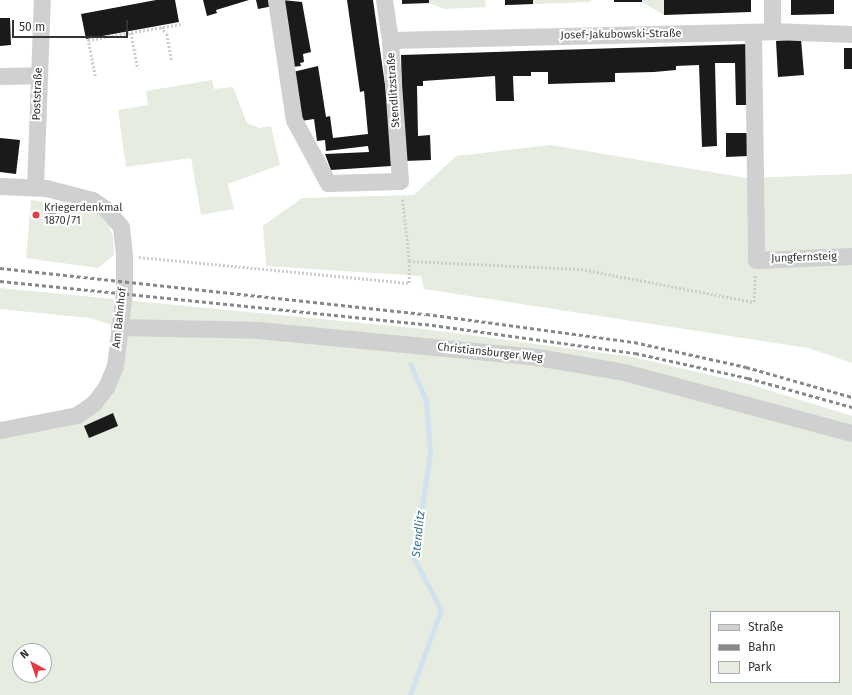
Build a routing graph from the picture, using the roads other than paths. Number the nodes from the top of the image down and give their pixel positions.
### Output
1 (42, 0) edge
2 (276, 0) edge
3 (384, 0) edge
4 (772, 0) edge
5 (772, 31) junction
6 (753, 32) junction
7 (852, 34) edge
8 (390, 40) junction
9 (39, 75) junction
10 (0, 76) edge
11 (0, 186) edge
12 (35, 187) junction
13 (852, 256) edge
14 (119, 327) junction
15 (0, 430) edge
16 (852, 433) edge

1 - 9 street, Poststraße
2 - 8 street, Stendlitzstraße
3 - 8 street, Stendlitzstraße
4 - 5 street
5 - 6 street, Josef-Jakubowski-Straße
5 - 7 street, Josef-Jakubowski-Straße
6 - 8 street, Josef-Jakubowski-Straße
6 - 13 street, Jungfernsteig
9 - 10 street
9 - 12 street, Poststraße
11 - 12 street, Am Bahnhof
12 - 14 street, Am Bahnhof
14 - 15 street, Am Bahnhof
14 - 16 street, Christiansburger Weg

